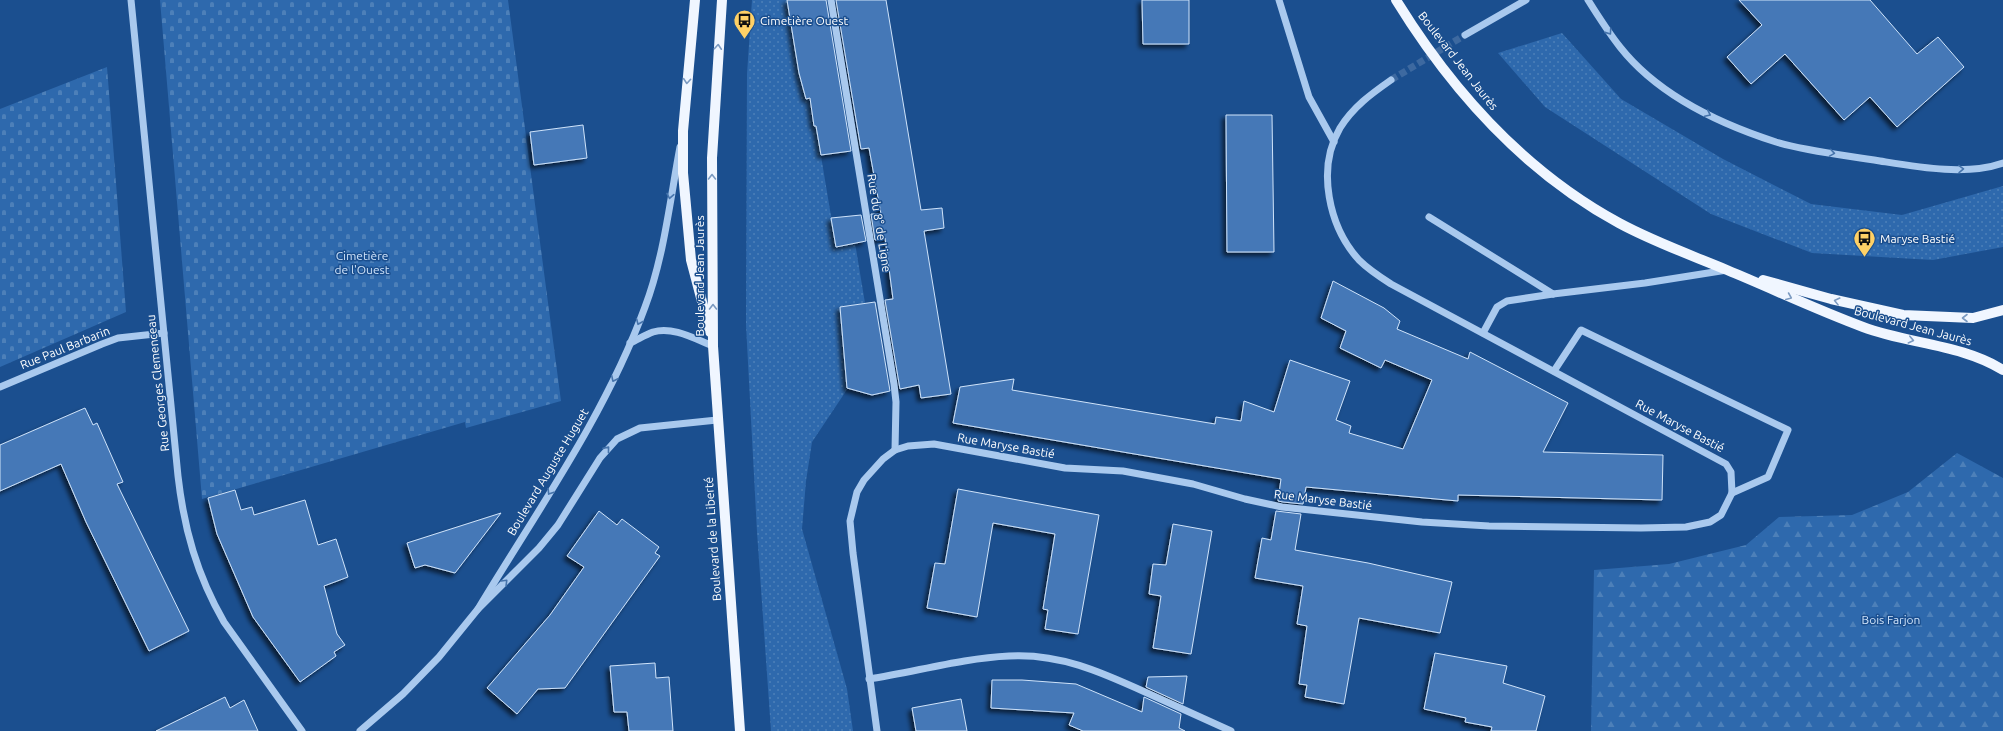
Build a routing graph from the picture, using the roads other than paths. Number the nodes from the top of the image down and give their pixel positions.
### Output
1 (131, 0) edge
2 (695, 0) edge
3 (722, 0) edge
4 (831, 0) edge
5 (1279, 0) edge
6 (1396, 0) edge
7 (1526, 0) edge
8 (1588, 0) edge
9 (1465, 35) tunnel mouth
10 (1391, 80) tunnel mouth
11 (683, 131) junction
12 (1334, 142) junction
13 (2003, 163) edge
14 (1430, 217) dead end
15 (1727, 270) junction
16 (1553, 294) junction
17 (2003, 310) edge
18 (164, 333) junction
19 (1483, 333) junction
20 (630, 343) junction
21 (713, 346) junction
22 (2003, 370) edge
23 (1554, 371) junction
24 (0, 387) edge
25 (717, 420) junction
26 (895, 450) junction
27 (1732, 493) junction
28 (478, 609) junction
29 (869, 679) junction
30 (302, 731) edge
31 (360, 731) edge
32 (740, 731) edge
33 (876, 731) edge
34 (1231, 731) edge

1 - 18 street, Rue Georges Clemenceau
2 -> 11 main road, Boulevard Jean Jaurès
21 -> 3 main road, Boulevard Jean Jaurès
4 - 26 street, Rue du 8° de Ligne
5 - 12 street
6 - 15 main road, Boulevard Jean Jaurès
7 - 9 street
8 -> 13 street
10 - 12 street, Rue Maryse Bastié
11 -> 20 street, Boulevard Auguste Huguet
11 - 21 main road, Boulevard Jean Jaurès
12 - 19 street, Rue Maryse Bastié
14 - 16 street
15 - 16 street
17 -> 15 main road, Boulevard Jean Jaurès
15 -> 22 main road, Boulevard Jean Jaurès
16 - 19 street
18 - 24 street, Rue Paul Barbarin
18 - 30 street, Rue Georges Clemenceau
19 - 23 street, Rue Maryse Bastié
20 - 21 street
20 -> 28 street, Boulevard Auguste Huguet
21 - 25 main road, Boulevard de la Liberté
23 - 27 street, Rue Maryse Bastié
23 - 27 street
28 -> 25 street, Boulevard Auguste Huguet
25 - 32 main road, Boulevard de la Liberté
26 - 27 street, Rue Maryse Bastié
26 - 29 street, Rue Maryse Bastié
28 - 31 street, Boulevard Auguste Huguet
29 - 33 street, Rue Maryse Bastié
29 - 34 street

